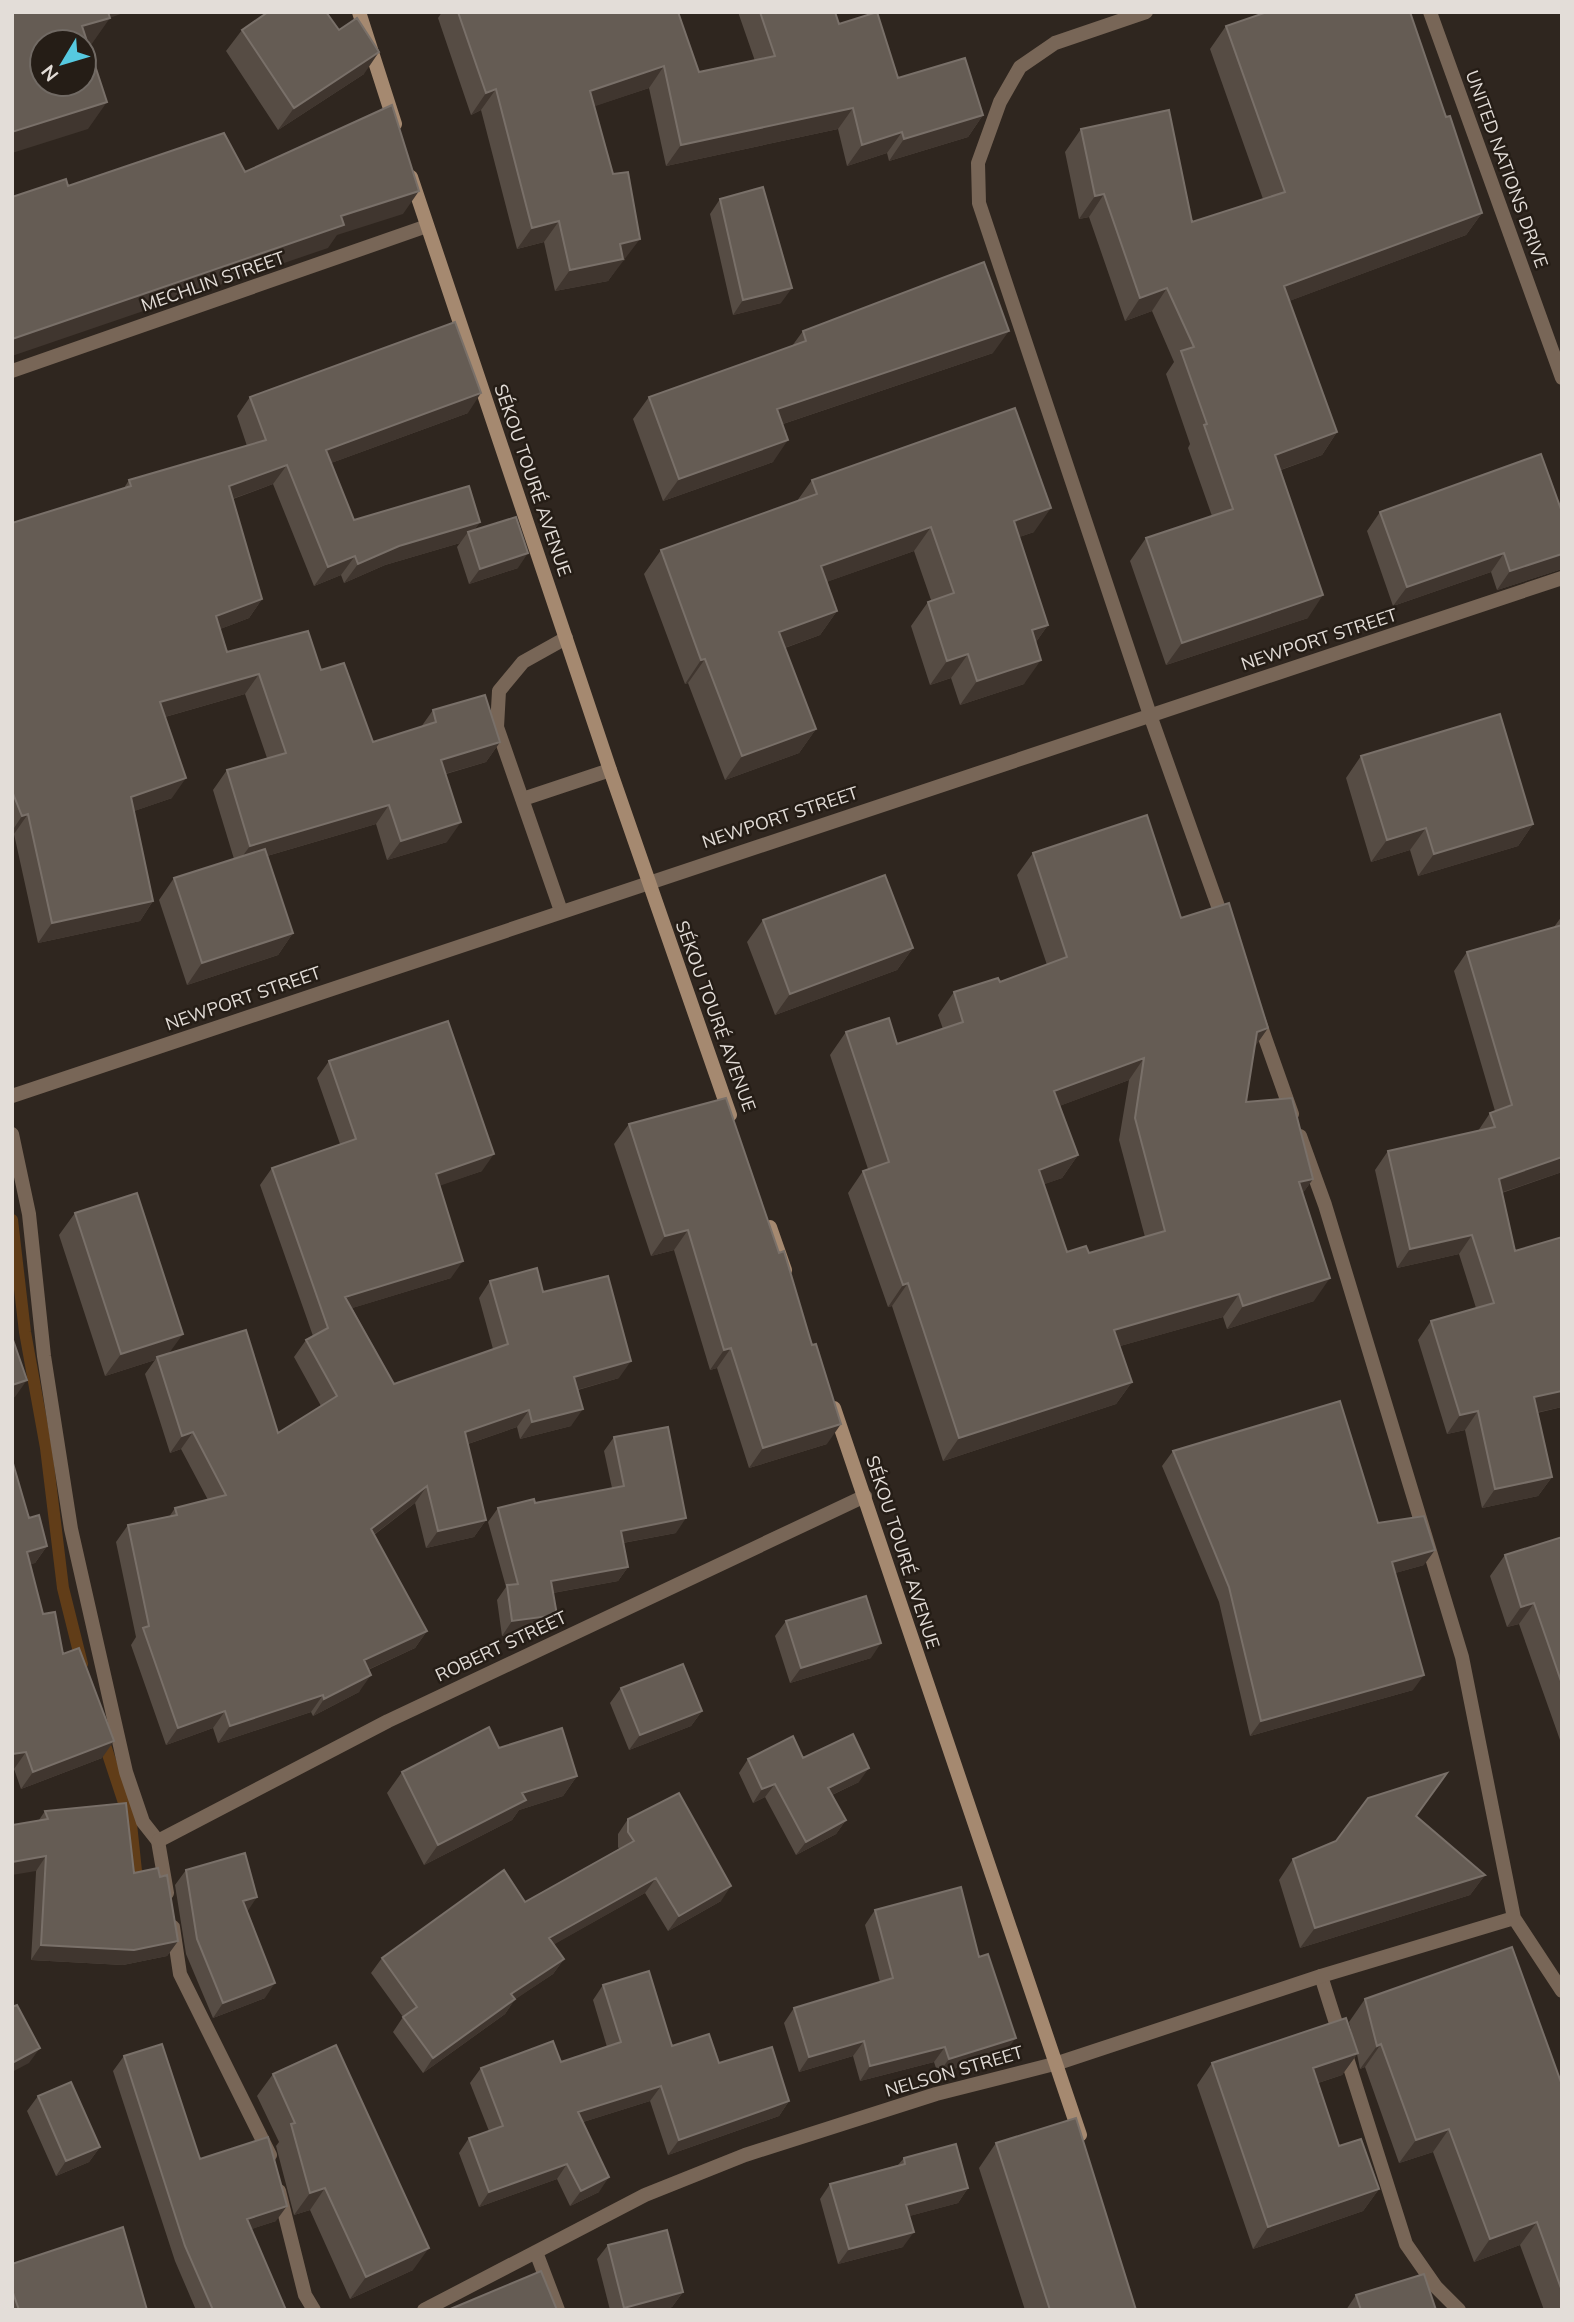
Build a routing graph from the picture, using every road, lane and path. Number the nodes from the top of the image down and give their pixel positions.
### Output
1 (359, 12) edge
2 (1146, 12) edge
3 (1430, 12) edge
4 (399, 138) edge
5 (407, 163) edge
6 (427, 226) junction
7 (12, 371) edge
8 (1562, 378) edge
9 (1562, 578) edge
10 (566, 638) junction
11 (1150, 715) junction
12 (610, 770) junction
13 (523, 799) junction
14 (648, 881) junction
15 (561, 911) junction
16 (1228, 934) edge
17 (1252, 999) edge
18 (12, 1096) edge
19 (736, 1130) edge
20 (12, 1134) edge
21 (763, 1209) edge
22 (791, 1287) edge
23 (828, 1392) edge
24 (865, 1496) junction
25 (158, 1841) junction
26 (1514, 1918) junction
27 (1321, 1976) junction
28 (1562, 1990) edge
29 (1058, 2063) junction
30 (1086, 2154) edge
31 (536, 2252) junction
32 (314, 2310) edge
33 (424, 2310) edge
34 (558, 2310) edge
35 (1459, 2310) edge

1 - 4 main road
2 - 11 street
3 - 8 street, UNITED NATIONS DRIVE
5 - 6 main road, SÉKOU TOURÉ AVENUE
6 - 7 street, MECHLIN STREET
6 - 10 main road, SÉKOU TOURÉ AVENUE
9 - 11 street, NEWPORT STREET
10 - 12 main road, SÉKOU TOURÉ AVENUE
10 - 13 street
11 - 14 street, NEWPORT STREET
11 - 16 street
12 - 13 street
12 - 14 main road, SÉKOU TOURÉ AVENUE
13 - 15 street
14 - 15 street, NEWPORT STREET
14 - 19 main road, SÉKOU TOURÉ AVENUE
15 - 18 street, NEWPORT STREET
17 - 26 street
20 - 25 street
21 - 22 main road
23 - 24 main road, SÉKOU TOURÉ AVENUE
24 - 25 street, ROBERT STREET
24 - 29 main road, SÉKOU TOURÉ AVENUE
25 - 32 street
26 - 27 street, NELSON STREET
26 - 28 street
27 - 29 street, NELSON STREET
27 - 35 street
29 - 30 main road, SÉKOU TOURÉ AVENUE
29 - 31 street, NELSON STREET
31 - 33 street, NELSON STREET
31 - 34 street

